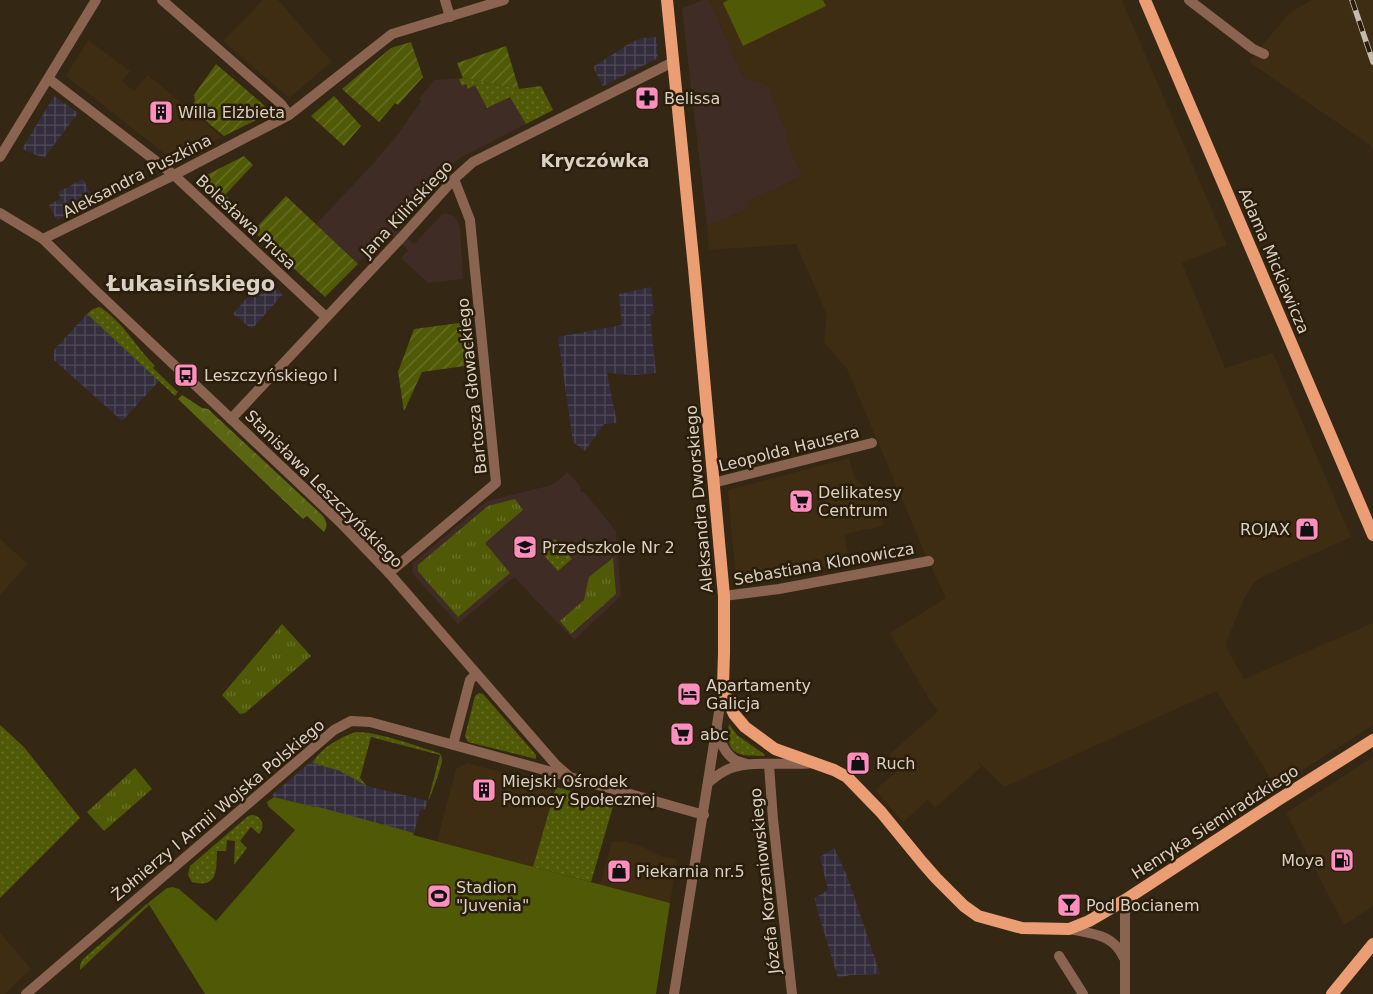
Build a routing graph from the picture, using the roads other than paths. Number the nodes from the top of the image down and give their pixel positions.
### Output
1 (96, 0) edge
2 (162, 0) edge
3 (445, 0) edge
4 (504, 0) edge
5 (667, 0) edge
6 (1145, 0) edge
7 (1189, 0) edge
8 (450, 17) junction
9 (1264, 54) dead end
10 (673, 62) junction
11 (48, 79) junction
12 (289, 115) junction
13 (0, 157) edge
14 (174, 175) junction
15 (454, 179) junction
16 (0, 213) edge
17 (43, 239) junction
18 (326, 317) junction
19 (232, 419) junction
20 (872, 443) dead end
21 (713, 483) junction
22 (1373, 536) edge
23 (929, 561) dead end
24 (389, 573) junction
25 (724, 596) junction
26 (476, 674) junction
27 (723, 686) junction
28 (716, 726) junction
29 (1373, 740) edge
30 (453, 745) junction
31 (747, 764) junction
32 (813, 764) junction
33 (769, 765) junction
34 (570, 776) junction
35 (708, 782) junction
36 (704, 815) junction
37 (1125, 900) junction
38 (1069, 929) junction
39 (1373, 944) edge
40 (1059, 956) dead end
41 (1125, 959) junction
42 (26, 994) edge
43 (674, 994) edge
44 (792, 994) edge
45 (1083, 994) edge
46 (1125, 994) edge
47 (1332, 994) edge

1 - 11 street
2 - 12 street
3 - 8 street
4 - 8 street, Aleksandra Puszkina
5 - 10 main road, Aleksandra Dworskiego
6 - 22 main road, Adama Mickiewicza
7 - 9 street
8 - 12 street, Aleksandra Puszkina
10 - 15 street, Jana Kilińskiego
10 - 21 main road, Aleksandra Dworskiego
11 - 13 street
11 - 14 street, Bolesława Prusa
12 - 14 street, Aleksandra Puszkina
14 - 17 street, Aleksandra Puszkina
14 - 18 street, Bolesława Prusa
15 - 18 street, Jana Kilińskiego
15 - 24 street, Bartosza Głowackiego
16 - 17 street, Stanisława Leszczyńskiego
17 - 19 street, Stanisława Leszczyńskiego
18 - 19 street, Jana Kilińskiego
19 - 24 street, Stanisława Leszczyńskiego
20 - 21 street, Leopolda Hausera
21 - 25 main road, Aleksandra Dworskiego
23 - 25 street, Sebastiana Klonowicza
24 - 26 street, Stanisława Leszczyńskiego
25 - 27 main road, Aleksandra Dworskiego
26 - 30 street
26 - 34 street, Stanisława Leszczyńskiego
27 - 28 street, Aleksandra Dworskiego
27 - 32 main road, Henryka Siemiradzkiego
28 - 31 street
28 - 35 street, Aleksandra Dworskiego
29 - 37 main road, Henryka Siemiradzkiego
30 - 34 street, Żołnierzy I Armii Wojska Polskiego
30 - 42 street, Żołnierzy I Armii Wojska Polskiego
31 - 33 street
31 - 35 street
32 - 33 street
32 - 38 main road, Henryka Siemiradzkiego
33 - 44 street, Józefa Korzeniowskiego
34 - 36 street, Stanisława Leszczyńskiego
35 - 36 street, Aleksandra Dworskiego
36 - 43 street, Aleksandra Dworskiego
37 - 38 main road, Henryka Siemiradzkiego
37 - 41 street
38 - 41 street
39 - 47 main road
40 - 45 street
41 - 46 street

